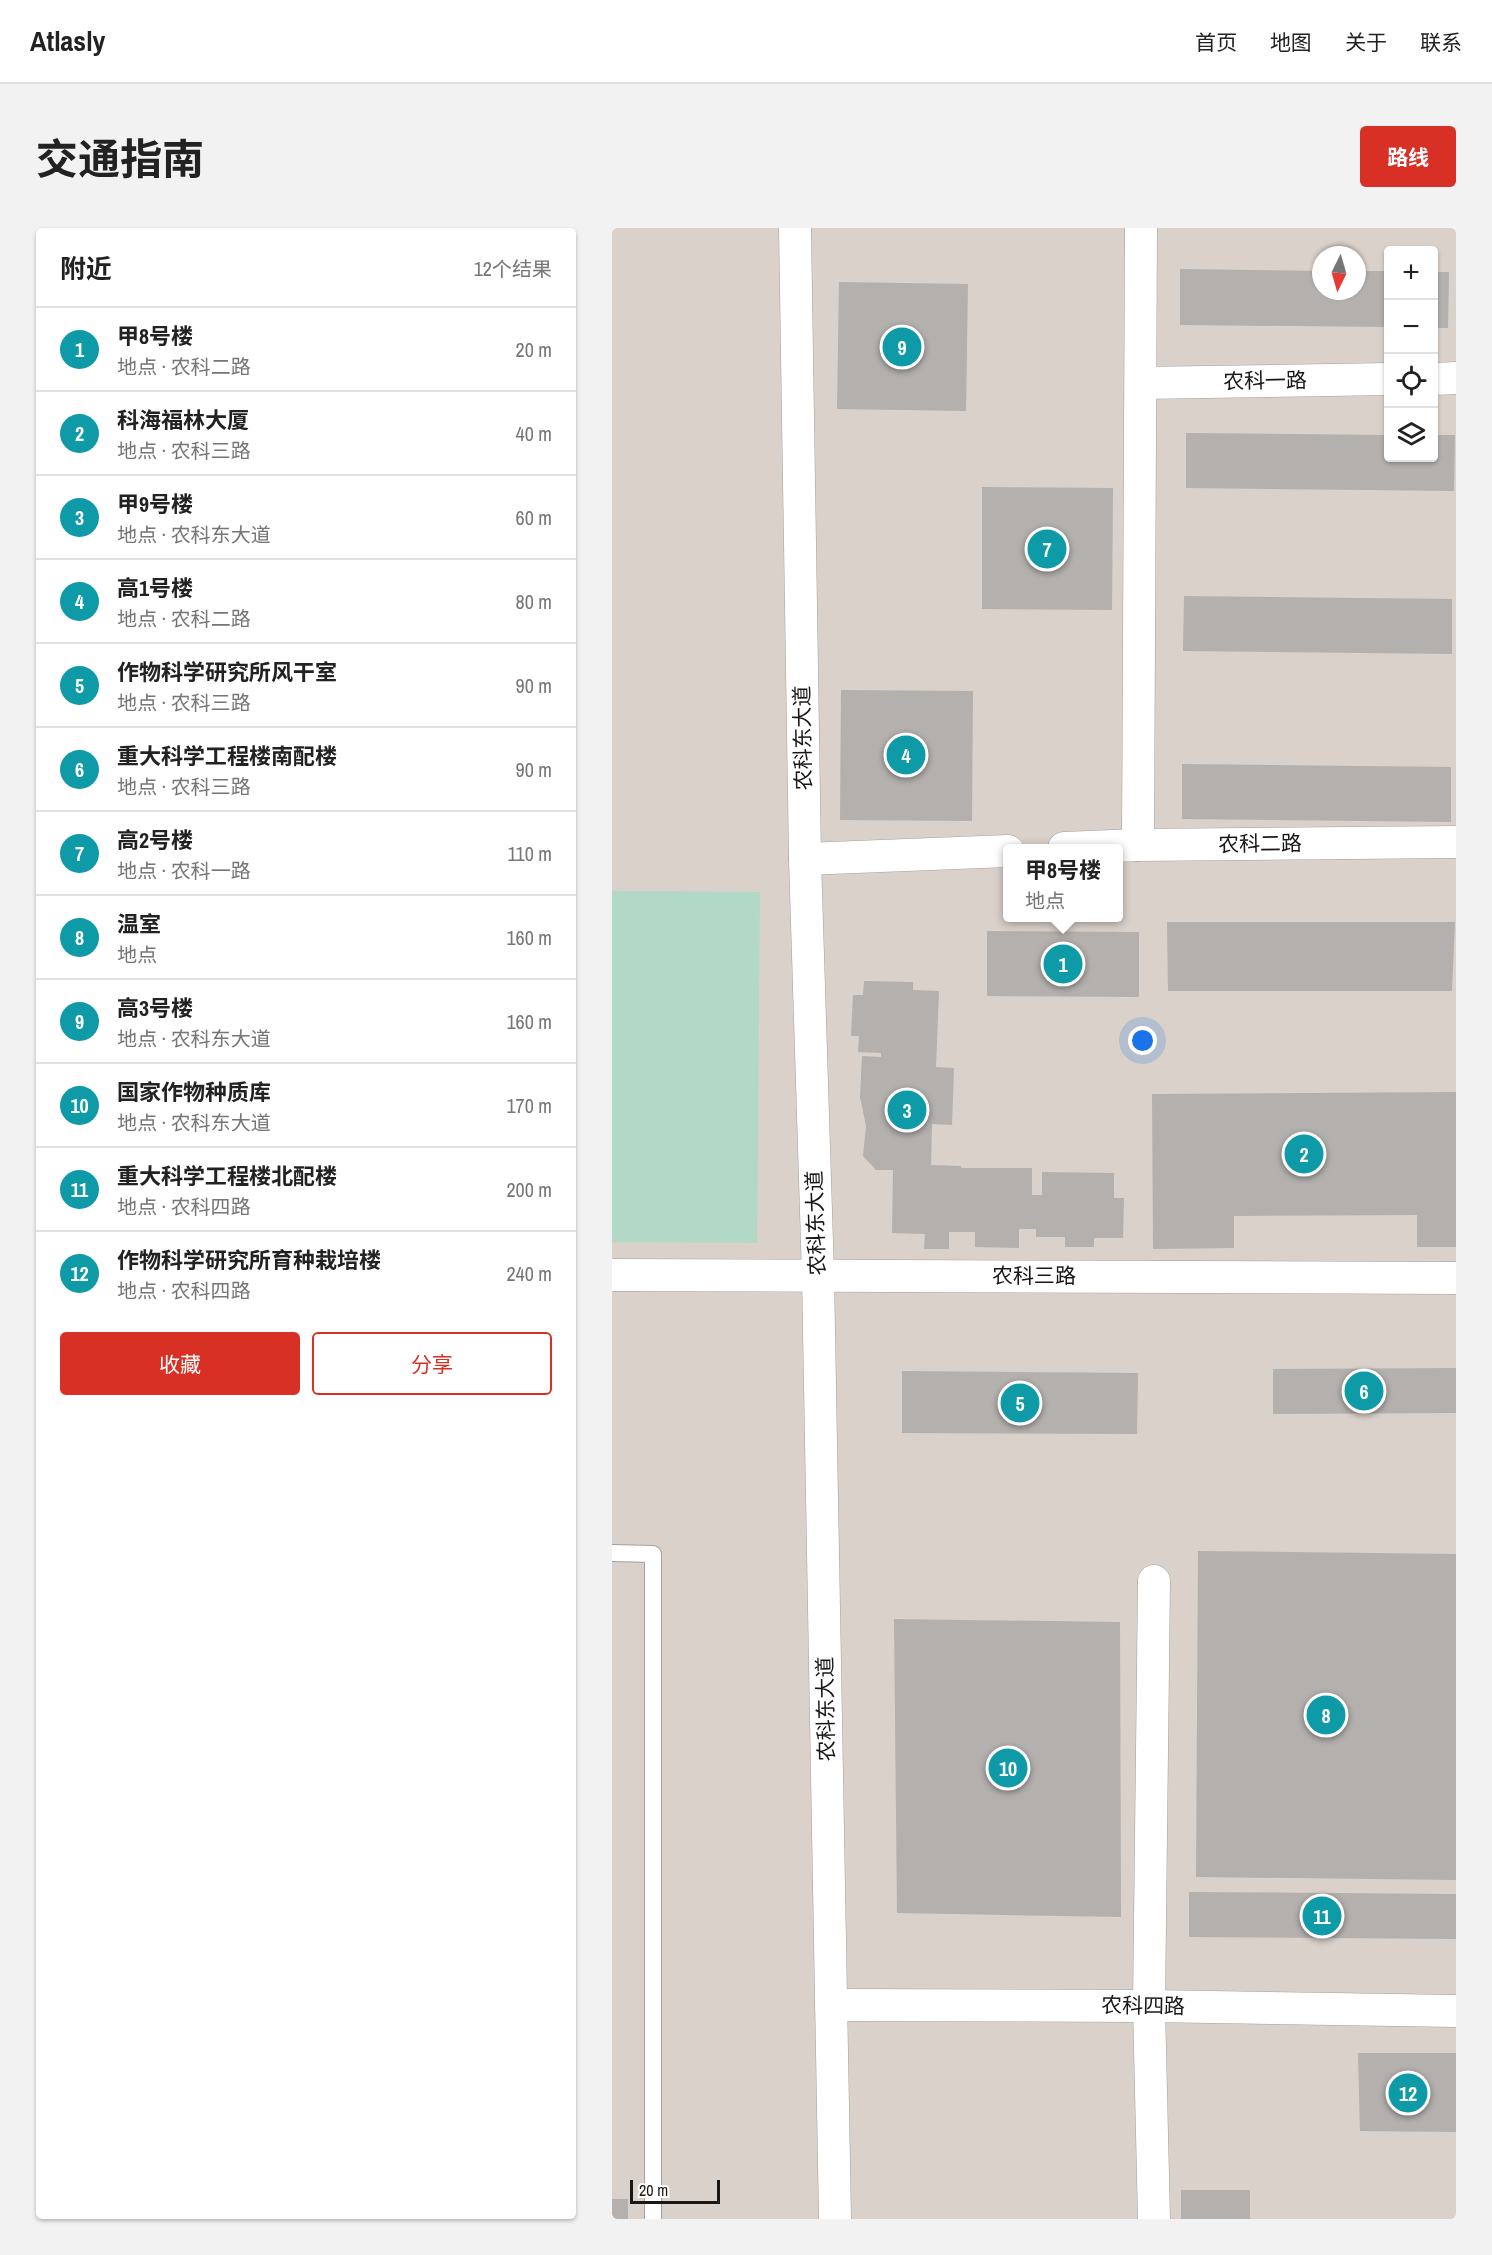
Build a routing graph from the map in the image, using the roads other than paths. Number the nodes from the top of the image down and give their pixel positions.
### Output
1 (795, 228) edge
2 (1141, 228) edge
3 (1456, 378) edge
4 (1384, 379) edge
5 (1438, 379) edge
6 (1141, 383) junction
7 (1456, 842) edge
8 (1138, 845) junction
9 (1123, 846) edge
10 (1003, 851) edge
11 (805, 860) junction
12 (612, 1275) edge
13 (818, 1275) junction
14 (1456, 1278) edge
15 (612, 1553) edge
16 (1154, 1581) dead end
17 (831, 2005) junction
18 (1149, 2006) junction
19 (1456, 2011) edge
20 (653, 2219) edge
21 (835, 2219) edge
22 (1154, 2219) edge

1 - 11 street, 农科东大道
2 - 6 street
3 - 5 street
4 - 6 street, 农科一路
6 - 8 street
7 - 8 street, 农科二路
8 - 9 street, 农科二路
10 - 11 street
11 - 13 street, 农科东大道
12 - 13 street, 农科三路
13 - 14 street, 农科三路
13 - 17 street, 农科东大道
15 - 20 lane
16 - 18 street
17 - 18 street, 农科四路
17 - 21 street, 农科东大道
18 - 19 street, 农科四路
18 - 22 street

